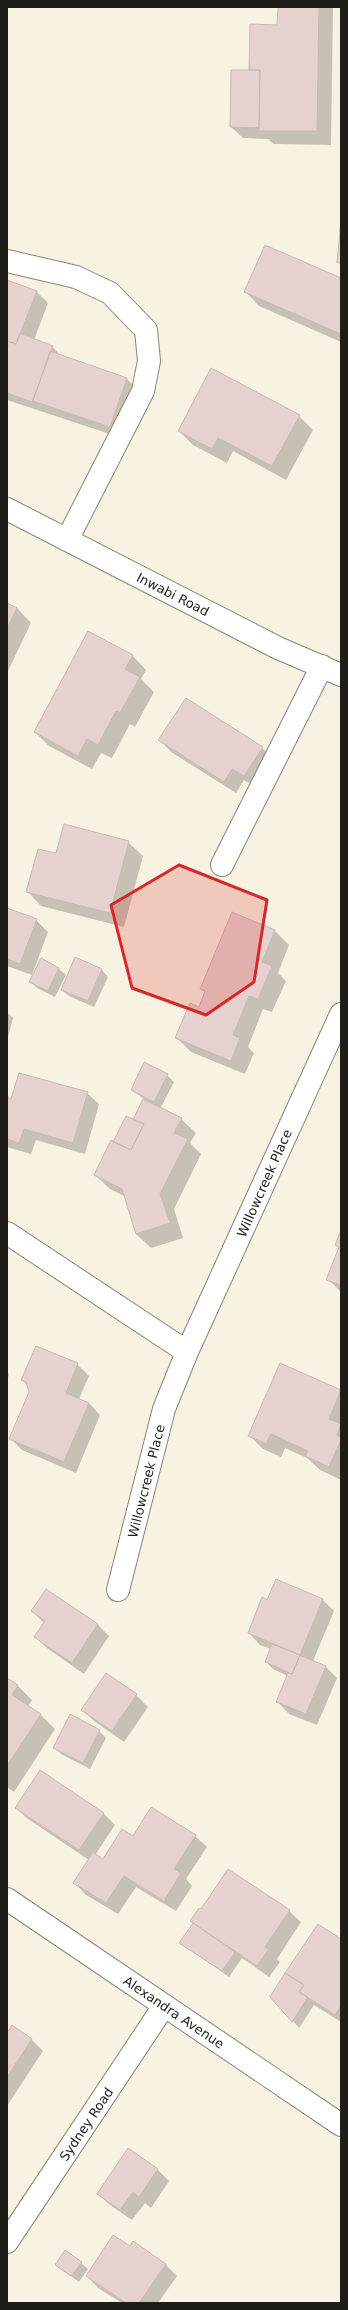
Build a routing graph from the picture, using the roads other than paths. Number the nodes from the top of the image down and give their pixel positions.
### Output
1 (7, 261) edge
2 (7, 509) edge
3 (67, 540) junction
4 (331, 670) edge
5 (222, 864) dead end
6 (341, 1014) edge
7 (7, 1233) edge
8 (187, 1352) junction
9 (118, 1590) dead end
10 (7, 1899) edge
11 (164, 2006) junction
12 (341, 2124) edge
13 (7, 2242) edge

1 - 3 street
2 - 3 street, Inwabi Road
3 - 4 street, Inwabi Road
4 - 5 street
6 - 8 street, Willowcreek Place
7 - 8 street
8 - 9 street, Willowcreek Place
10 - 11 street, Alexandra Avenue
11 - 12 street, Alexandra Avenue
11 - 13 street, Sydney Road

